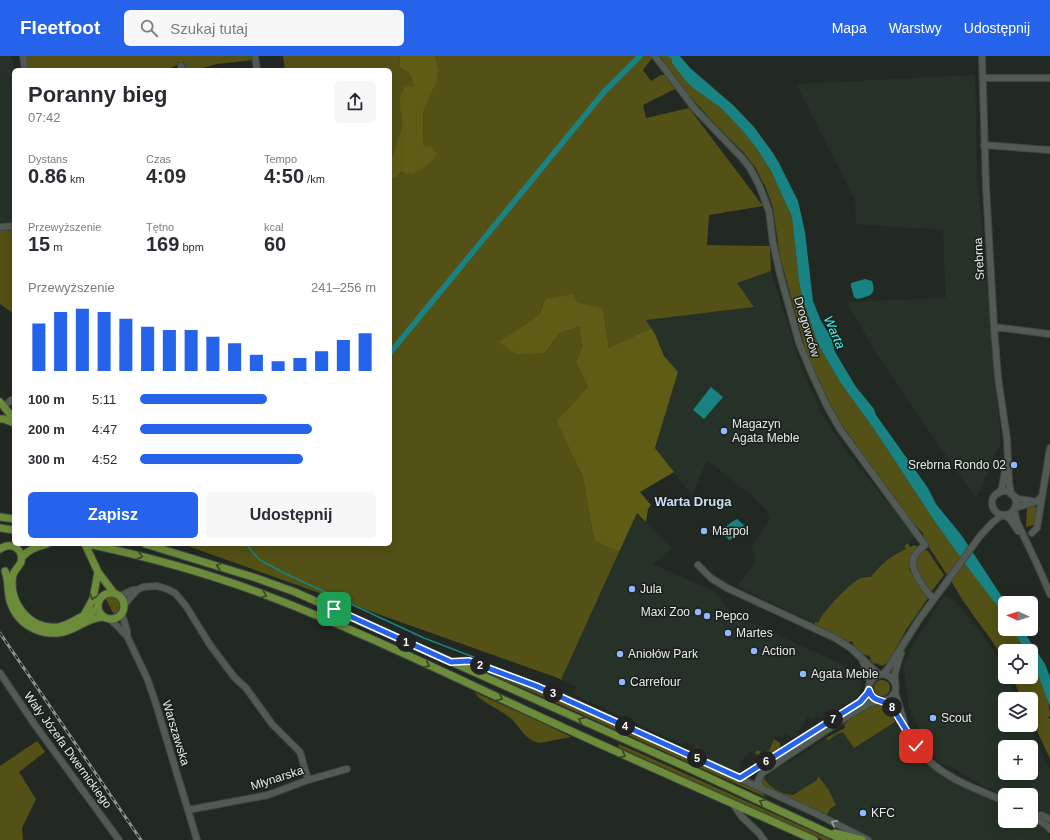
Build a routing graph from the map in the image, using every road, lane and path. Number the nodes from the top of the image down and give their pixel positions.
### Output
1 (22, 56) edge
2 (256, 56) edge
3 (655, 56) edge
4 (982, 56) edge
5 (25, 68) edge
6 (257, 68) edge
7 (983, 78) junction
8 (1050, 78) edge
9 (984, 145) junction
10 (1050, 150) edge
11 (12, 226) edge
12 (0, 227) edge
13 (994, 327) junction
14 (1050, 334) edge
15 (12, 400) edge
16 (1, 407) edge
17 (12, 416) edge
18 (0, 419) edge
19 (12, 422) edge
20 (1050, 448) edge
21 (1007, 459) junction
22 (999, 493) junction
23 (1012, 495) junction
24 (1041, 497) junction
25 (1034, 502) junction
26 (993, 507) junction
27 (1015, 509) junction
28 (1003, 515) junction
29 (0, 517) edge
30 (12, 519) edge
31 (0, 528) edge
32 (12, 530) edge
33 (1032, 533) dead end
34 (980, 536) junction
35 (40, 546) edge
36 (85, 546) edge
37 (98, 546) edge
38 (154, 546) edge
39 (2, 547) edge
40 (1029, 548) junction
41 (22, 557) junction
42 (698, 565) dead end
43 (3, 569) edge
44 (15, 570) junction
45 (98, 575) junction
46 (136, 590) junction
47 (116, 594) junction
48 (1050, 594) edge
49 (102, 597) junction
50 (934, 599) junction
51 (124, 605) junction
52 (98, 607) junction
53 (122, 614) junction
54 (84, 615) junction
55 (107, 618) junction
56 (127, 636) junction
57 (903, 646) junction
58 (858, 654) junction
59 (451, 662) junction
60 (0, 673) edge
61 (882, 674) junction
62 (870, 682) junction
63 (895, 683) junction
64 (869, 690) junction
65 (895, 692) junction
66 (562, 697) joint
67 (880, 701) junction
68 (908, 733) junction
69 (347, 769) dead end
70 (740, 778) junction
71 (308, 780) junction
72 (761, 788) junction
73 (998, 798) edge
74 (733, 804) junction
75 (188, 810) junction
76 (1038, 815) edge
77 (1038, 819) edge
78 (1050, 819) edge
79 (820, 829) junction
80 (1050, 829) edge
81 (119, 840) edge
82 (197, 840) edge
83 (764, 840) edge
84 (814, 840) edge
85 (843, 840) edge
86 (862, 840) edge
87 (868, 840) edge

1 - 5 street
2 - 6 street
3 - 50 street, Drogowców
4 - 7 street, Srebrna
7 - 8 street
7 - 9 street, Srebrna
9 - 10 street
9 - 13 street, Srebrna
11 - 12 street
13 - 14 street
13 - 21 street, Srebrna
15 - 16 street
16 - 17 main road
18 - 19 main road
20 - 24 street
21 - 22 street, Srebrna
21 - 23 street, Srebrna
22 - 23 street
22 - 26 street
23 - 25 street
23 - 27 street
24 - 25 street
24 - 33 street
25 - 27 street
26 - 28 street
26 - 34 street
27 - 28 street
27 - 40 street
28 - 34 street
28 - 40 street
29 - 30 main road
31 - 32 main road
34 - 50 street
35 - 41 main road
36 - 45 main road
37 -> 74 main road
59 -> 38 main road
39 - 41 main road
40 - 48 street
41 - 44 main road
42 - 58 street
43 - 44 main road
43 - 55 main road
44 - 54 main road
45 - 47 main road
45 - 49 main road
45 -> 54 main road
46 - 47 street
46 - 51 street
46 - 71 street
47 - 49 main road
47 - 51 main road
49 - 52 main road
50 - 57 street
51 - 53 main road
52 - 54 main road
52 - 55 main road
53 - 55 main road
53 - 56 street, Warszawska
55 - 56 street, Warszawska
56 - 75 street, Warszawska
57 - 61 street
57 - 63 street
58 - 61 street
58 - 62 street
59 - 66 main road
79 -> 59 main road
60 - 81 street, Wały Józefa Dwernickiego
61 - 62 street
61 - 63 street
62 - 64 street
63 - 65 street
64 - 67 street
64 - 70 street
65 - 67 street
65 - 68 street
66 - 70 street
67 - 68 street
67 - 72 street
68 - 73 street
69 - 71 street, Młynarska
70 - 72 street
71 - 75 street, Młynarska
87 -> 72 street
74 - 83 street
74 - 84 main road
75 - 82 street, Warszawska
76 - 78 street
77 - 80 street
79 - 85 main road
79 - 86 main road

